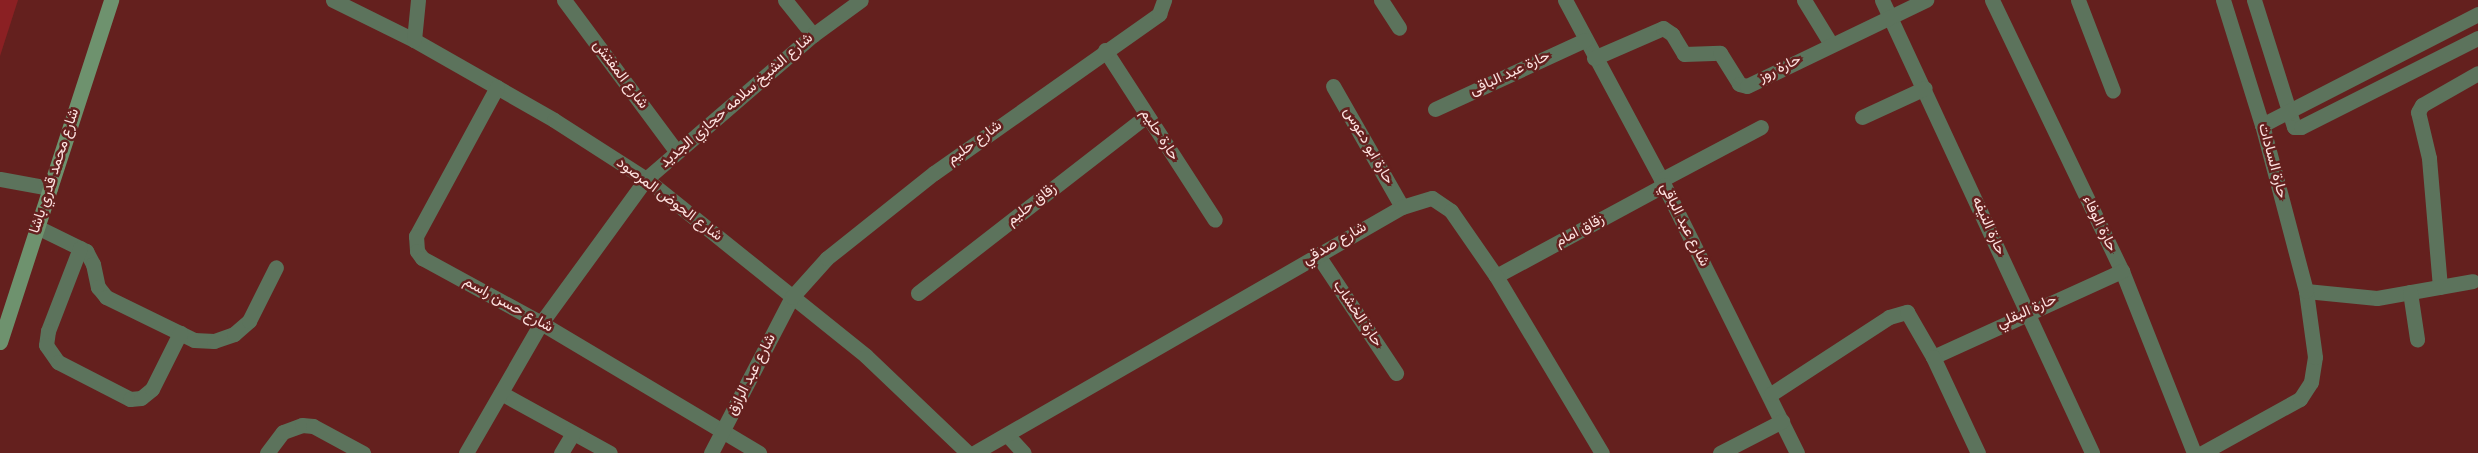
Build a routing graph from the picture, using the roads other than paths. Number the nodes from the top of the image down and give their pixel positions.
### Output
1 (111, 0) edge
2 (333, 0) edge
3 (418, 0) edge
4 (564, 0) edge
5 (785, 0) edge
6 (861, 0) edge
7 (1164, 0) edge
8 (1381, 0) edge
9 (1564, 0) edge
10 (1804, 0) edge
11 (1882, 0) edge
12 (1926, 0) edge
13 (1992, 0) edge
14 (2078, 0) edge
15 (2223, 0) edge
16 (2254, 0) edge
17 (2478, 14) edge
18 (1889, 16) junction
19 (1399, 28) dead end
20 (813, 35) junction
21 (2478, 38) edge
22 (414, 40) junction
23 (1585, 40) junction
24 (1831, 44) junction
25 (1105, 50) junction
26 (1594, 58) junction
27 (2478, 73) edge
28 (1333, 86) dead end
29 (497, 87) junction
30 (1925, 88) junction
31 (2113, 91) dead end
32 (1434, 109) dead end
33 (2287, 113) junction
34 (1146, 117) junction
35 (1862, 117) dead end
36 (2262, 125) junction
37 (1761, 127) dead end
38 (676, 150) junction
39 (0, 179) edge
40 (646, 179) junction
41 (1662, 182) junction
42 (50, 188) junction
43 (1402, 207) junction
44 (1215, 220) dead end
45 (37, 227) junction
46 (80, 248) junction
47 (1317, 254) junction
48 (276, 267) dead end
49 (2122, 271) junction
50 (1496, 276) junction
51 (2474, 281) dead end
52 (2440, 287) junction
53 (2306, 291) junction
54 (2410, 292) junction
55 (918, 293) dead end
56 (792, 297) junction
57 (2026, 311) junction
58 (541, 323) junction
59 (180, 333) junction
60 (2417, 339) dead end
61 (0, 342) edge
62 (1933, 357) junction
63 (1396, 373) dead end
64 (501, 393) junction
65 (1771, 394) junction
66 (1782, 421) junction
67 (724, 429) junction
68 (573, 433) junction
69 (1008, 436) junction
70 (267, 453) edge
71 (363, 453) edge
72 (466, 453) edge
73 (561, 453) edge
74 (610, 453) edge
75 (711, 453) edge
76 (759, 453) edge
77 (968, 453) edge
78 (974, 453) edge
79 (1024, 453) edge
80 (1602, 453) edge
81 (1720, 453) edge
82 (1797, 453) edge
83 (1978, 453) edge
84 (2092, 453) edge
85 (2194, 453) edge
86 (2202, 453) edge

1 - 42 street, شارع محمد قدري باشا
2 - 22 street, شارع الحوض المرصود
3 - 22 street
4 - 38 street, شارع المفتش
5 - 20 street
6 - 20 street, شارع الشيخ سلامه حجازي الجديد
7 - 25 street, شارع حليم
8 - 19 street
9 - 23 street, شارع عبد الباقي
10 - 24 street
11 - 18 street, حارة النيفه
12 - 18 street, حارة روز
13 - 49 street, حارة الوفاء
14 - 31 street
15 - 36 street, حارة السادات
16 - 33 street
17 - 33 street
18 - 24 street, حارة روز
18 - 30 street, حارة النيفه
20 - 38 street, شارع الشيخ سلامه حجازي الجديد
21 - 33 street
22 - 29 street, شارع الحوض المرصود
23 - 26 street, شارع عبد الباقي
23 - 32 street, حارة عبد الباقى
24 - 26 street, حارة روز
25 - 34 street, حارة حليم
25 - 56 street, شارع حليم
26 - 41 street, شارع عبد الباقي
27 - 52 street
28 - 43 street, حارة ابو دعوس
29 - 40 street, شارع الحوض المرصود
29 - 58 street, شارع حسن راسم
30 - 35 street
30 - 57 street, حارة النيفه
33 - 36 street
34 - 44 street, حارة حليم
34 - 55 street, زقاق حليم
36 - 53 street, حارة السادات
37 - 41 street, زقاق امام
38 - 40 street, شارع الشيخ سلامه حجازي الجديد
39 - 42 street
40 - 56 street, شارع الحوض المرصود
40 - 58 street, شارع الشيخ سلامه حجازي الجديد
41 - 50 street, زقاق امام
41 - 65 street, شارع عبد الباقي
42 - 45 street, شارع محمد قدري باشا
43 - 47 street, شارع صدقي
43 - 50 street, شارع صدقي
45 - 46 street
45 - 61 street, شارع محمد قدري باشا
46 - 59 street
46 - 59 street
47 - 63 street, حارة الخشاب
47 - 69 street, شارع صدقي
48 - 59 street
49 - 57 street, حارة البقلي
49 - 85 street, حارة الوفاء
50 - 80 street, شارع صدقي
51 - 52 street
52 - 54 street
53 - 54 street
53 - 86 street, حارة السادات
54 - 60 street
56 - 67 street, شارع عبد الرازق
56 - 77 street, شارع الحوض المرصود
57 - 62 street, حارة البقلي
57 - 84 street, حارة النيفه
58 - 64 street, شارع الشيخ سلامه حجازي الجديد
58 - 67 street, شارع حسن راسم
62 - 65 street
62 - 83 street
64 - 68 street
64 - 72 street, شارع الشيخ سلامه حجازي الجديد
65 - 66 street, شارع عبد الباقي
66 - 81 street
66 - 82 street, شارع عبد الباقي
67 - 75 street, شارع عبد الرازق
67 - 76 street, شارع حسن راسم
68 - 73 street
68 - 74 street
69 - 78 street, شارع صدقي
69 - 79 street
70 - 71 street

